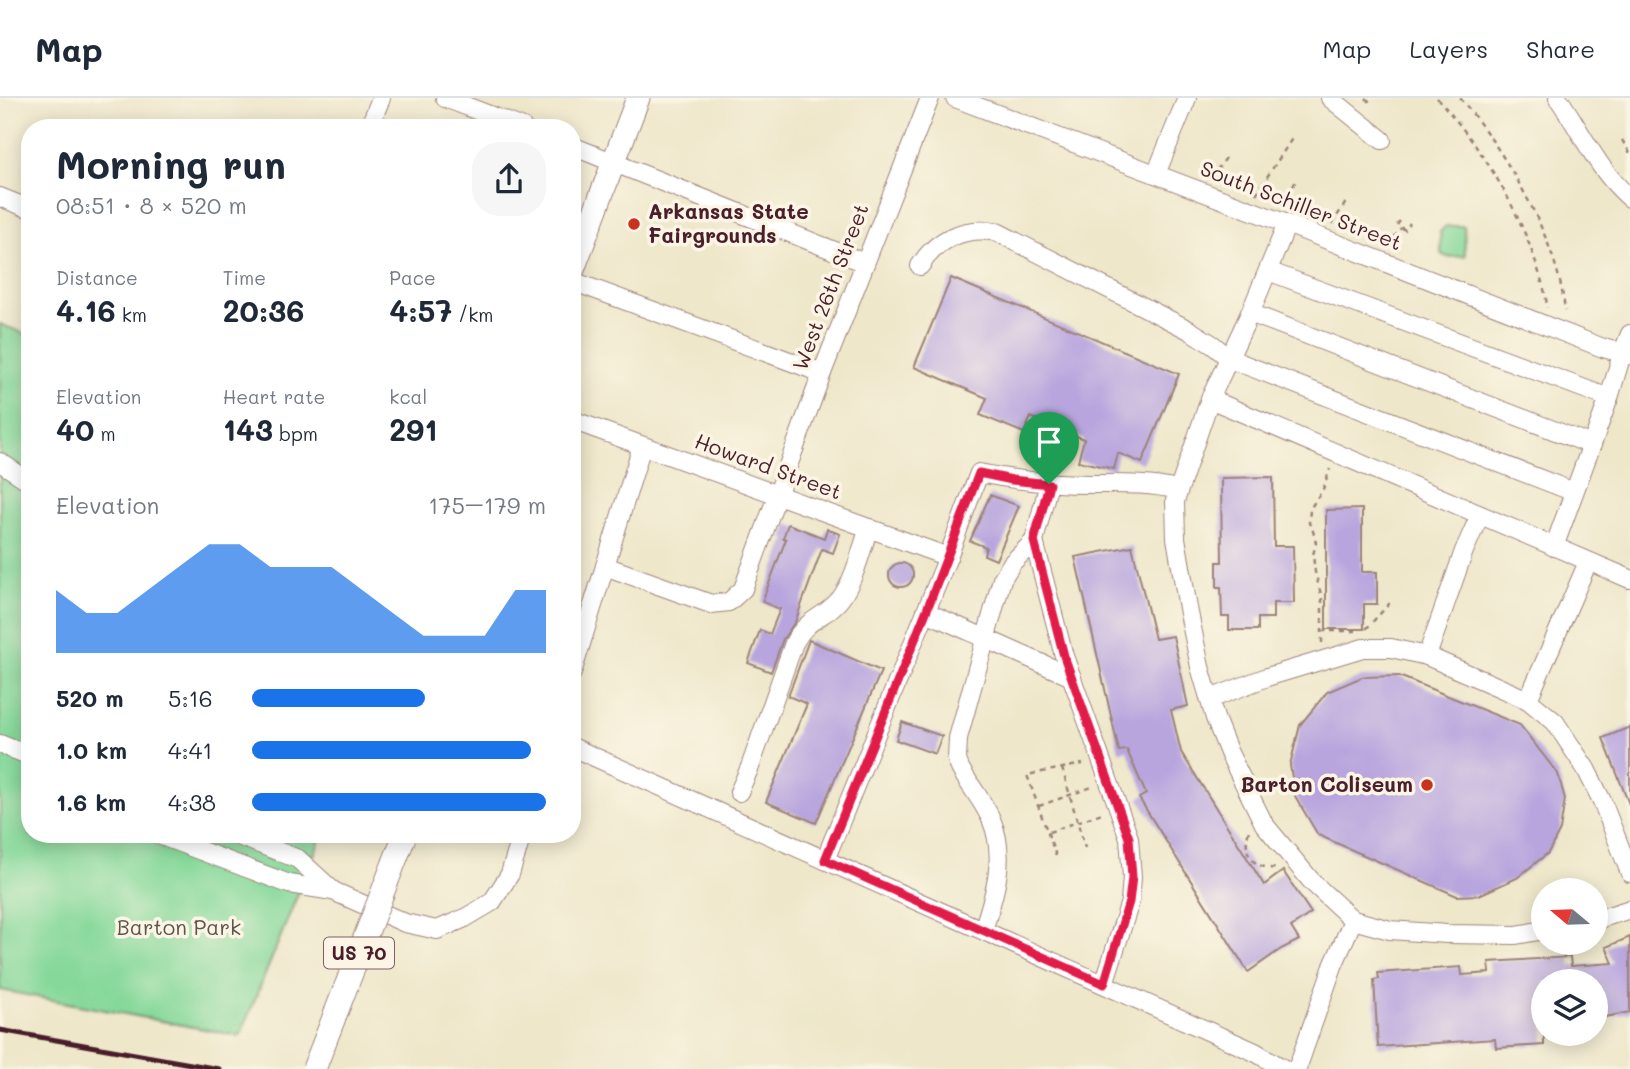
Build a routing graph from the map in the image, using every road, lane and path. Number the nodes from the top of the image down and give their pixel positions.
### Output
1 (381, 98) edge
2 (445, 98) edge
3 (638, 98) edge
4 (930, 98) edge
5 (955, 98) edge
6 (1187, 98) edge
7 (1330, 98) edge
8 (1366, 98) edge
9 (1437, 98) edge
10 (1460, 98) edge
11 (1558, 98) edge
12 (1370, 102) dead end
13 (373, 119) edge
14 (500, 119) edge
15 (1293, 137) dead end
16 (1382, 140) dead end
17 (1622, 140) dead end
18 (581, 150) edge
19 (1630, 153) edge
20 (1230, 154) dead end
21 (613, 162) junction
22 (1156, 174) junction
23 (1295, 182) dead end
24 (1199, 190) junction
25 (0, 197) edge
26 (1630, 198) edge
27 (1348, 199) dead end
28 (21, 205) edge
29 (1247, 209) junction
30 (1400, 221) dead end
31 (1283, 222) junction
32 (1410, 223) dead end
33 (1401, 228) junction
34 (1323, 239) junction
35 (1391, 243) dead end
36 (581, 248) edge
37 (865, 262) junction
38 (920, 266) dead end
39 (1268, 271) junction
40 (581, 284) edge
41 (1565, 311) dead end
42 (1250, 313) junction
43 (1547, 325) junction
44 (1630, 334) edge
45 (1626, 354) edge
46 (1230, 359) junction
47 (822, 373) junction
48 (1609, 398) junction
49 (1210, 399) junction
50 (581, 423) edge
51 (1592, 445) junction
52 (642, 446) junction
53 (1336, 453) junction
54 (0, 462) edge
55 (21, 476) edge
56 (1049, 484) junction
57 (1178, 490) junction
58 (1574, 492) junction
59 (778, 494) junction
60 (1480, 515) junction
61 (869, 528) junction
62 (1034, 541) junction
63 (1554, 547) junction
64 (948, 557) junction
65 (1588, 562) junction
66 (605, 566) junction
67 (1630, 579) edge
68 (1395, 604) dead end
69 (926, 612) junction
70 (1321, 631) junction
71 (985, 638) junction
72 (581, 644) edge
73 (1427, 656) junction
74 (1322, 660) junction
75 (1072, 677) junction
76 (1210, 699) junction
77 (1528, 701) junction
78 (0, 744) edge
79 (581, 751) edge
80 (21, 752) edge
81 (1101, 760) junction
82 (1062, 768) junction
83 (1109, 781) junction
84 (739, 792) dead end
85 (1070, 795) junction
86 (1038, 806) junction
87 (1118, 807) junction
88 (1259, 814) junction
89 (1078, 821) junction
90 (1048, 832) junction
91 (180, 843) edge
92 (257, 843) edge
93 (401, 843) edge
94 (520, 843) edge
95 (1086, 848) dead end
96 (1056, 856) dead end
97 (825, 860) junction
98 (1298, 864) junction
99 (1630, 873) edge
100 (333, 891) junction
101 (1630, 909) edge
102 (1608, 916) edge
103 (1353, 920) junction
104 (983, 930) junction
105 (1531, 932) edge
106 (1104, 984) junction
107 (314, 1069) edge
108 (1284, 1069) edge
109 (1297, 1069) edge

1 - 13 street
2 - 14 street
3 - 21 main road
4 - 37 street, West 26th Street
5 - 22 street, South Schiller Street
6 - 22 street
7 - 16 street
8 - 12 path
9 - 43 path
10 - 41 path
11 - 26 street
15 - 29 path
17 - 19 path
18 - 21 street
20 - 24 path
21 - 36 main road
21 - 37 street
22 - 24 street, South Schiller Street
23 - 31 path
24 - 29 street, South Schiller Street
25 - 28 street
27 - 34 path
29 - 31 street, South Schiller Street
30 - 33 path
31 - 34 street, South Schiller Street
31 - 39 street
32 - 33 path
33 - 35 path
34 - 43 street, South Schiller Street
37 - 47 street, West 26th Street
38 - 46 street
39 - 42 street
39 - 48 street
40 - 47 street
42 - 46 street
42 - 51 street
43 - 45 street, South Schiller Street
44 - 45 street
45 - 48 street
46 - 49 street
46 - 58 street
47 - 59 street, West 26th Street
48 - 51 street
49 - 53 street
49 - 57 street
50 - 52 street, Howard Street
51 - 58 street
52 - 59 street, Howard Street
52 - 66 street
53 - 60 street
53 - 70 path
54 - 55 street
56 - 57 street
56 - 62 street
56 - 64 street
57 - 76 street
58 - 63 street
59 - 61 street, Howard Street
59 - 66 street, West 26th Street
60 - 63 street
60 - 73 street
61 - 64 street, Howard Street
61 - 84 street
62 - 71 street
62 - 75 street
63 - 65 street
64 - 69 street
65 - 67 street
65 - 77 street
66 - 72 street
68 - 70 path
69 - 71 street
69 - 97 street
70 - 74 path
71 - 75 street
71 - 104 street
73 - 74 street
73 - 77 street
74 - 76 street
75 - 81 street
76 - 88 street
77 - 99 street
78 - 80 street
79 - 97 street
81 - 82 path
81 - 83 street
82 - 85 path
82 - 86 path
83 - 85 path
83 - 87 street
85 - 86 path
85 - 89 path
86 - 90 path
87 - 89 path
87 - 106 street
88 - 98 street
88 - 98 path
89 - 90 path
89 - 95 path
90 - 96 path
91 - 100 street
92 - 100 street
93 - 107 main road, US 70, bridge
94 - 100 street
97 - 104 street
98 - 103 street
101 - 102 street
103 - 105 street
103 - 109 street
104 - 106 street
106 - 108 street

